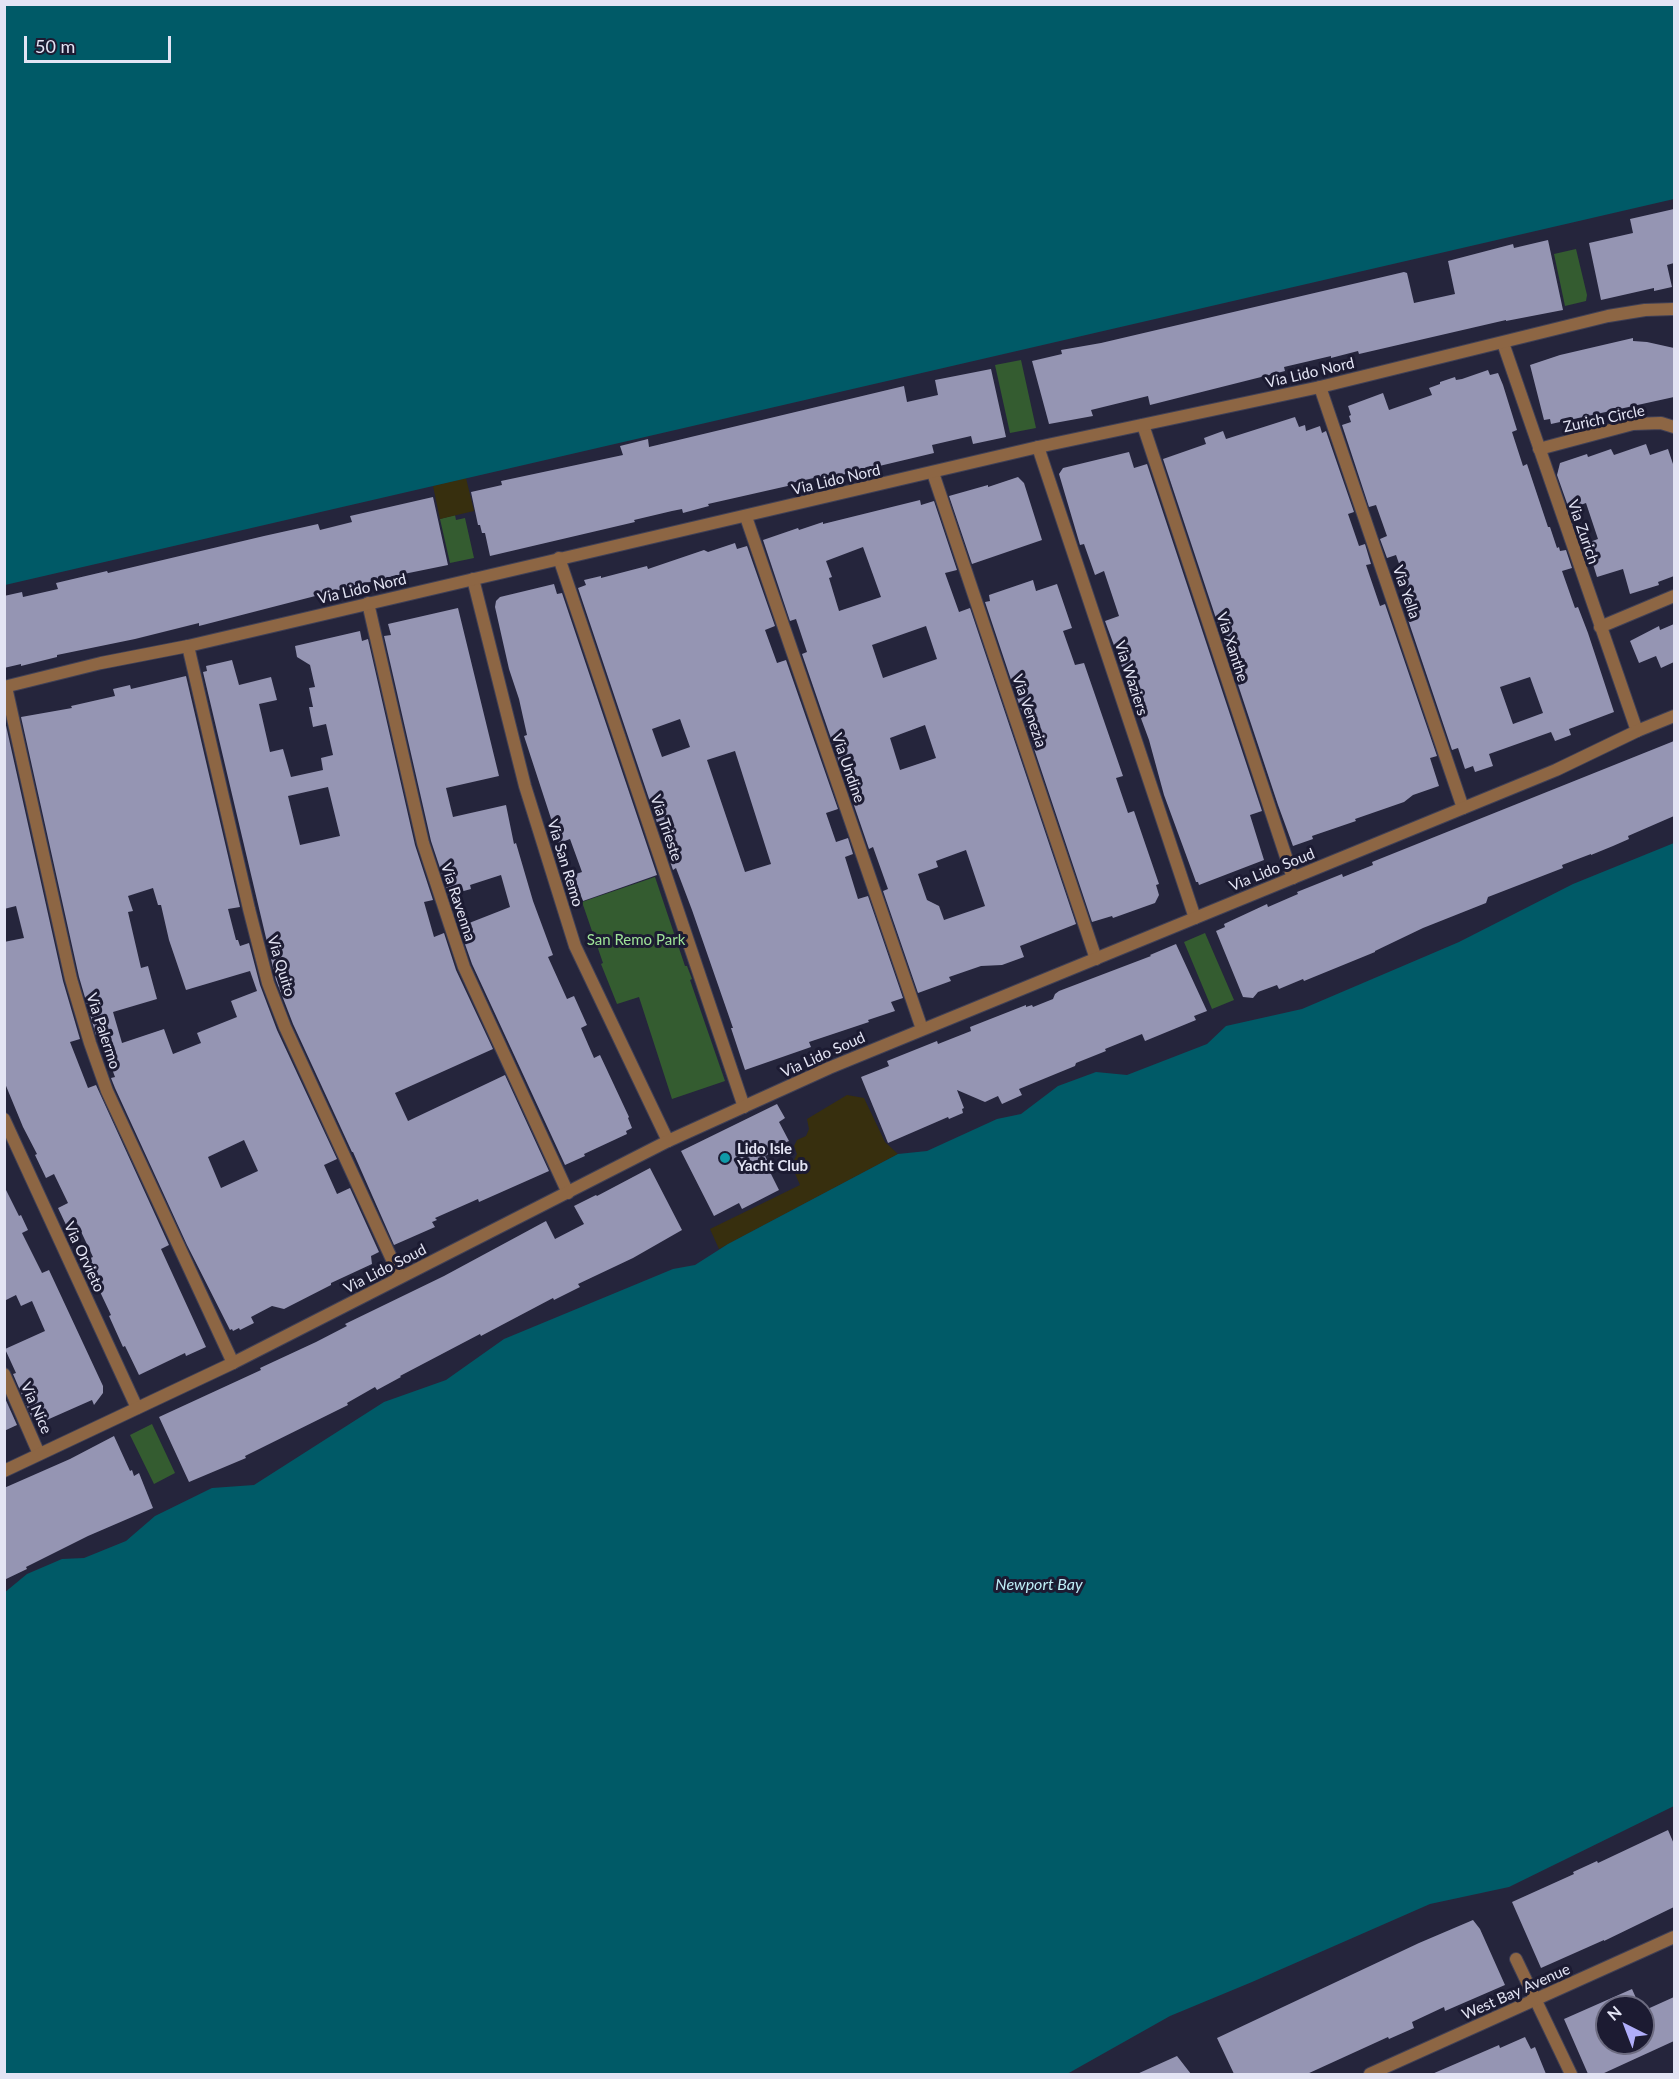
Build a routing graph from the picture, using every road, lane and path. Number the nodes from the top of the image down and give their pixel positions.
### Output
1 (1674, 309) edge
2 (1503, 343) junction
3 (1320, 387) junction
4 (1143, 424) junction
5 (1674, 428) edge
6 (1038, 447) junction
7 (1539, 449) junction
8 (933, 473) junction
9 (746, 517) junction
10 (560, 558) junction
11 (473, 579) junction
12 (1674, 596) edge
13 (368, 603) junction
14 (1600, 627) junction
15 (188, 646) junction
16 (5, 687) edge
17 (1674, 716) edge
18 (1637, 731) junction
19 (1463, 808) junction
20 (1293, 878) junction
21 (1195, 918) junction
22 (1096, 959) junction
23 (922, 1029) junction
24 (744, 1107) junction
25 (4, 1119) edge
26 (668, 1141) junction
27 (568, 1193) junction
28 (400, 1277) junction
29 (233, 1363) junction
30 (4, 1374) edge
31 (137, 1408) junction
32 (39, 1454) junction
33 (4, 1471) edge
34 (1674, 1937) edge
35 (1516, 1959) dead end
36 (1535, 1999) junction
37 (1370, 2074) edge
38 (1571, 2074) edge

1 - 2 street, Via Lido Nord
2 - 3 street, Via Lido Nord
2 - 7 street, Via Zurich
3 - 4 street, Via Lido Nord
3 - 19 street, Via Yella
4 - 6 street, Via Lido Nord
4 - 20 street, Via Xanthe
5 - 7 street, Zurich Circle
6 - 8 street, Via Lido Nord
6 - 21 street, Via Waziers
7 - 14 street, Via Zurich
8 - 9 street, Via Lido Nord
8 - 22 street, Via Venezia
9 - 10 street, Via Lido Nord
9 - 23 street, Via Undine
10 - 11 street, Via Lido Nord
10 - 24 street, Via Trieste
11 - 13 street, Via Lido Nord
11 - 26 street, Via San Remo
12 - 14 street
13 - 15 street, Via Lido Nord
13 - 27 street, Via Ravenna
14 - 18 street, Via Zurich
15 - 16 street, Via Lido Nord
15 - 28 street, Via Quito
16 - 29 street, Via Palermo
17 - 18 street, Via Lido Soud
18 - 19 street, Via Lido Soud
19 - 20 street, Via Lido Soud
20 - 21 street, Via Lido Soud
21 - 22 street, Via Lido Soud
22 - 23 street, Via Lido Soud
23 - 24 street, Via Lido Soud
24 - 26 street, Via Lido Soud
25 - 31 street, Via Orvieto
26 - 27 street, Via Lido Soud
27 - 28 street, Via Lido Soud
28 - 29 street, Via Lido Soud
29 - 31 street, Via Lido Soud
30 - 32 street, Via Nice
31 - 32 street, Via Lido Soud
32 - 33 street, Via Lido Soud
34 - 36 street, West Bay Avenue
35 - 36 street
36 - 37 street, West Bay Avenue
36 - 38 street

